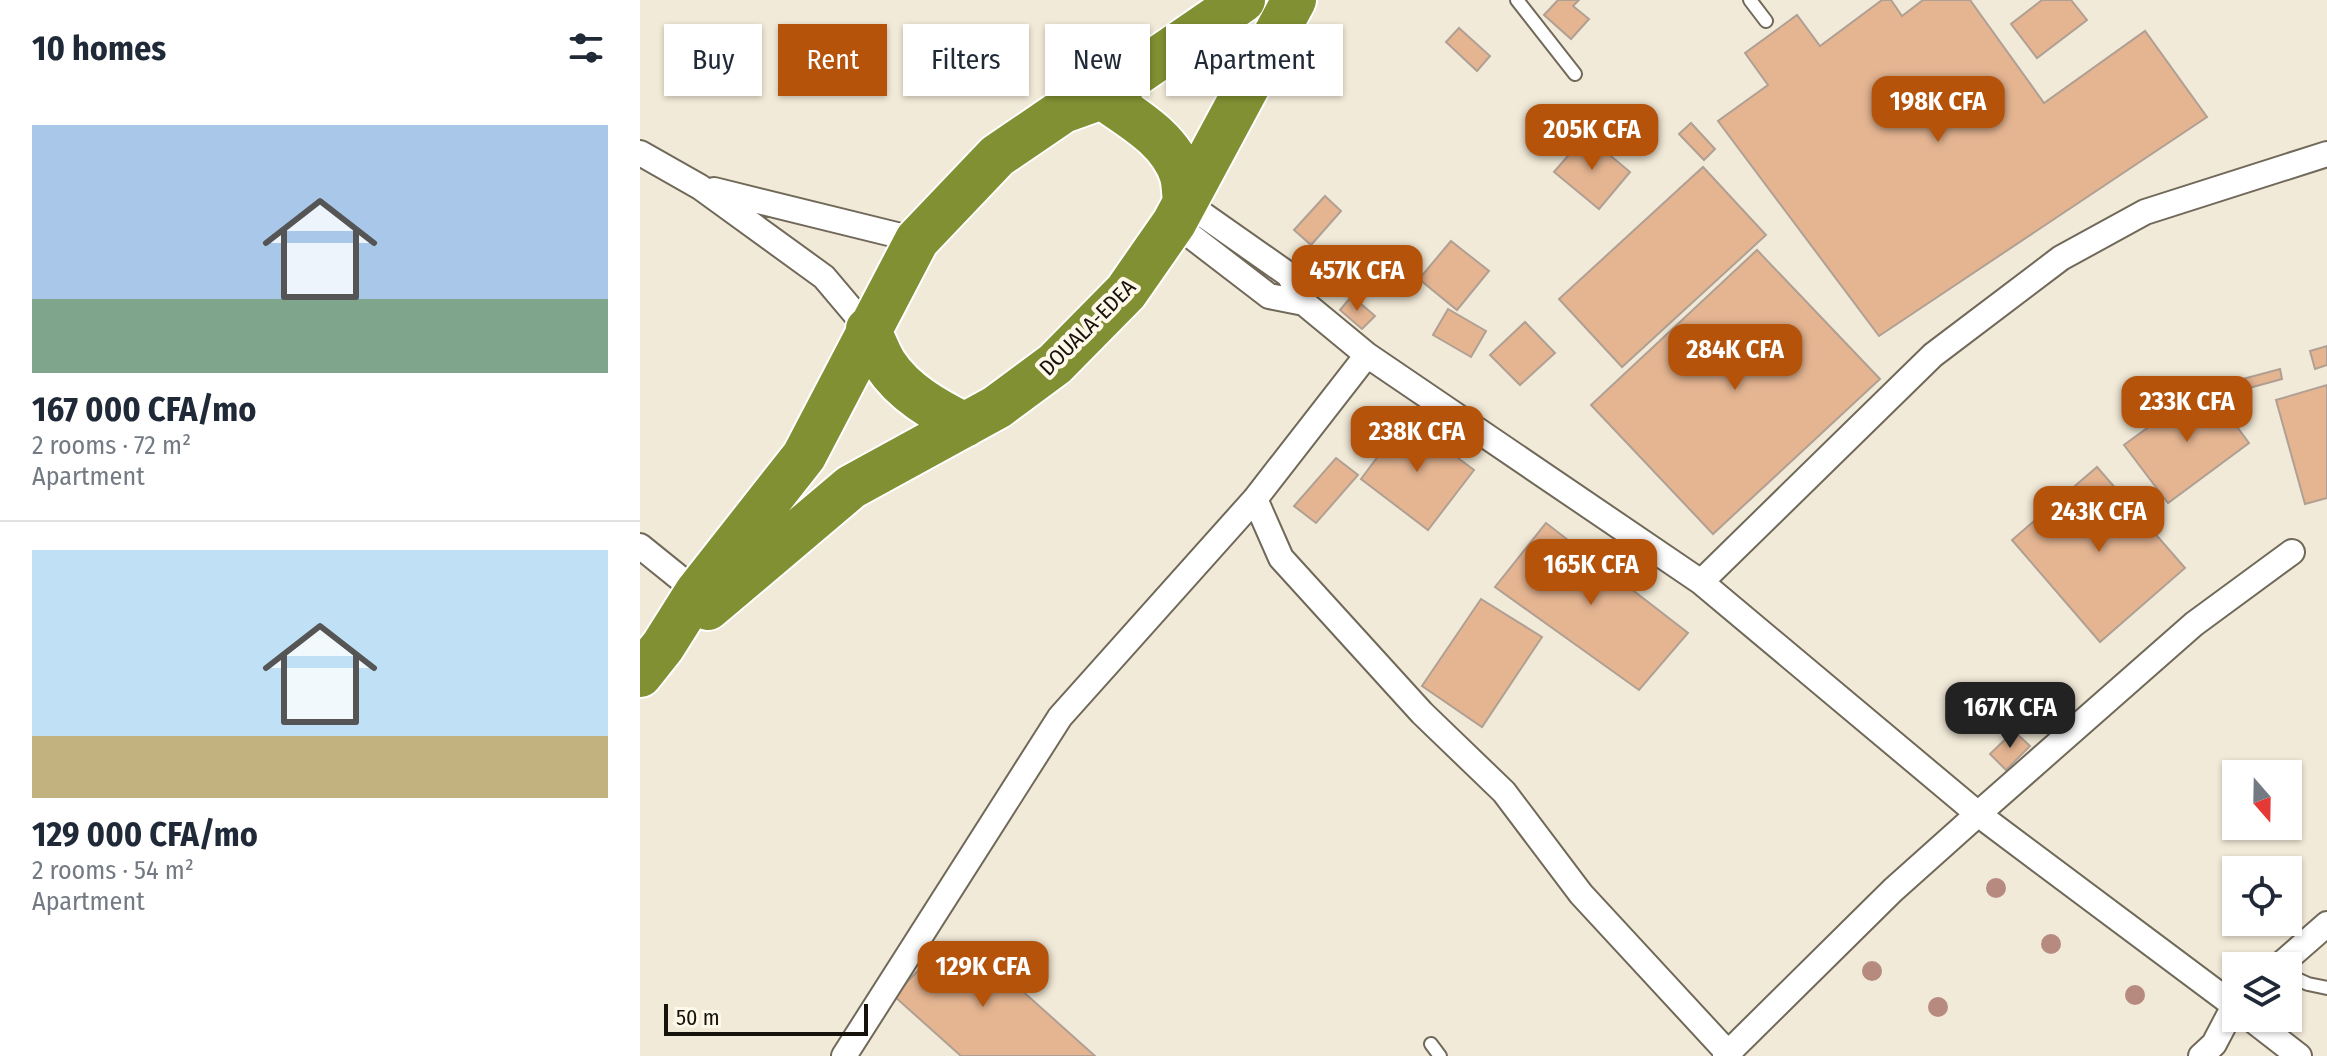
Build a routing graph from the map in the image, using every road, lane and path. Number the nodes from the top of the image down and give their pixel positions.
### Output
1 (1243, 0) edge
2 (1294, 0) edge
3 (1517, 0) edge
4 (1750, 0) edge
5 (1766, 21) dead end
6 (1575, 74) dead end
7 (1102, 97) junction
8 (640, 153) edge
9 (2327, 154) edge
10 (700, 187) junction
11 (1180, 212) junction
12 (917, 240) junction
13 (868, 329) junction
14 (1367, 355) junction
15 (965, 425) junction
16 (1255, 499) junction
17 (640, 546) edge
18 (2292, 552) dead end
19 (1701, 582) junction
20 (697, 592) junction
21 (652, 660) edge
22 (1978, 814) junction
23 (2327, 924) edge
24 (2295, 952) edge
25 (2302, 981) edge
26 (2327, 988) edge
27 (2222, 995) edge
28 (2222, 1032) edge
29 (2269, 1032) edge
30 (1431, 1044) dead end
31 (1726, 1055) edge
32 (844, 1056) edge
33 (1440, 1056) edge
34 (2201, 1056) edge
35 (2299, 1056) edge

1 - 7 highway, DOUALA-EDEA
2 - 11 highway, DOUALA-EDEA
3 - 6 lane
4 - 5 lane
7 - 11 highway
7 - 12 highway, DOUALA-EDEA
8 - 10 street
9 - 19 street
10 - 12 street
10 - 13 street
11 - 14 street
11 - 15 highway, DOUALA-EDEA
12 - 13 highway, DOUALA-EDEA
13 - 15 highway
13 - 20 highway, DOUALA-EDEA
14 - 16 street
14 - 19 street
15 - 21 highway, DOUALA-EDEA
16 - 31 street
16 - 32 street
17 - 20 street
18 - 22 street
19 - 22 street
20 - 21 highway, DOUALA-EDEA
22 - 27 street
22 - 31 street
23 - 24 street
25 - 26 lane
28 - 34 street
29 - 35 street
30 - 33 lane

